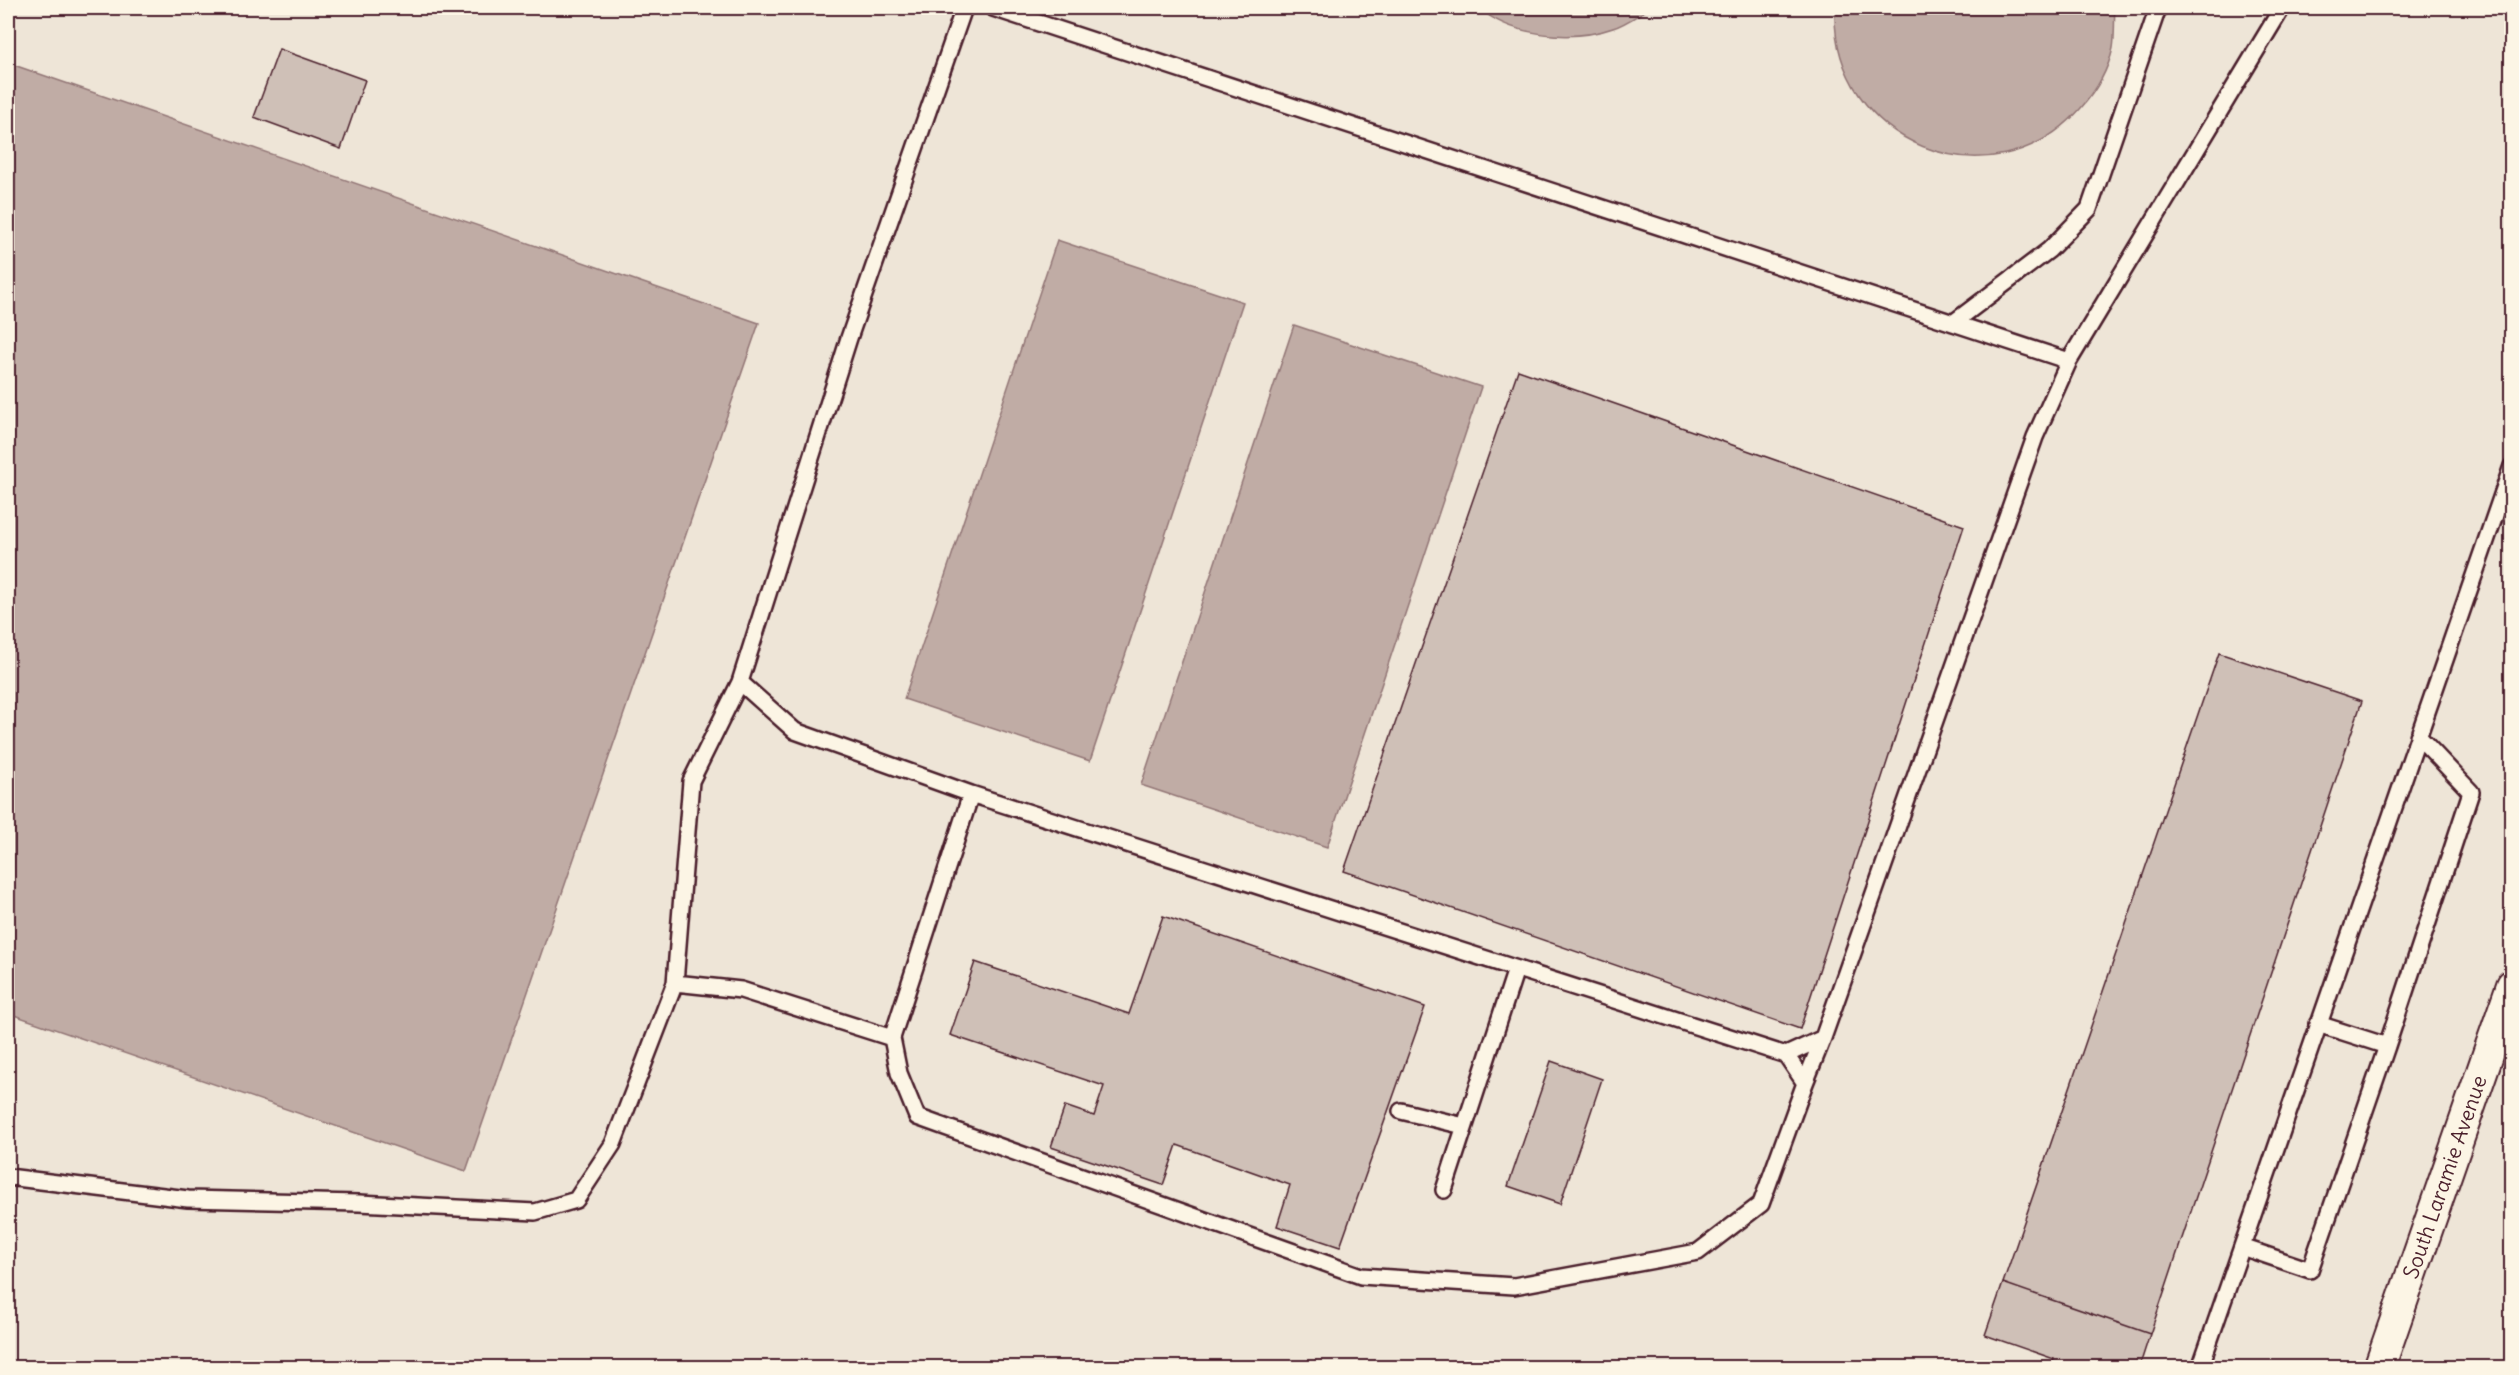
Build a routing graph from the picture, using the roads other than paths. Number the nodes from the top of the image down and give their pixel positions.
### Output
1 (964, 8) edge
2 (993, 8) edge
3 (2158, 8) edge
4 (2282, 8) edge
5 (1953, 323) junction
6 (2069, 361) junction
7 (2511, 466) edge
8 (740, 682) junction
9 (2418, 736) junction
10 (971, 794) junction
11 (1516, 969) junction
12 (675, 983) junction
13 (2511, 985) edge
14 (2318, 1024) junction
15 (892, 1038) junction
16 (1823, 1038) junction
17 (2386, 1046) junction
18 (1786, 1055) junction
19 (1805, 1083) junction
20 (1401, 1111) dead end
21 (1464, 1126) junction
22 (8, 1177) edge
23 (1444, 1190) dead end
24 (2242, 1247) junction
25 (2200, 1368) edge
26 (2379, 1368) edge

1 - 8 lane
2 - 5 lane
3 - 5 lane
4 - 6 lane
5 - 6 lane
6 - 16 lane
7 - 9 lane
8 - 10 lane
8 - 12 lane
9 - 14 lane
9 - 17 lane
10 - 11 lane
10 - 15 lane
11 - 18 lane
11 - 21 lane
12 - 15 lane
12 - 22 lane
13 - 26 street, South Laramie Avenue
14 - 17 lane
14 - 24 lane
15 - 19 lane
16 - 18 lane
16 - 19 lane
17 - 24 lane
18 - 19 lane
20 - 21 lane
21 - 23 lane
24 - 25 lane

